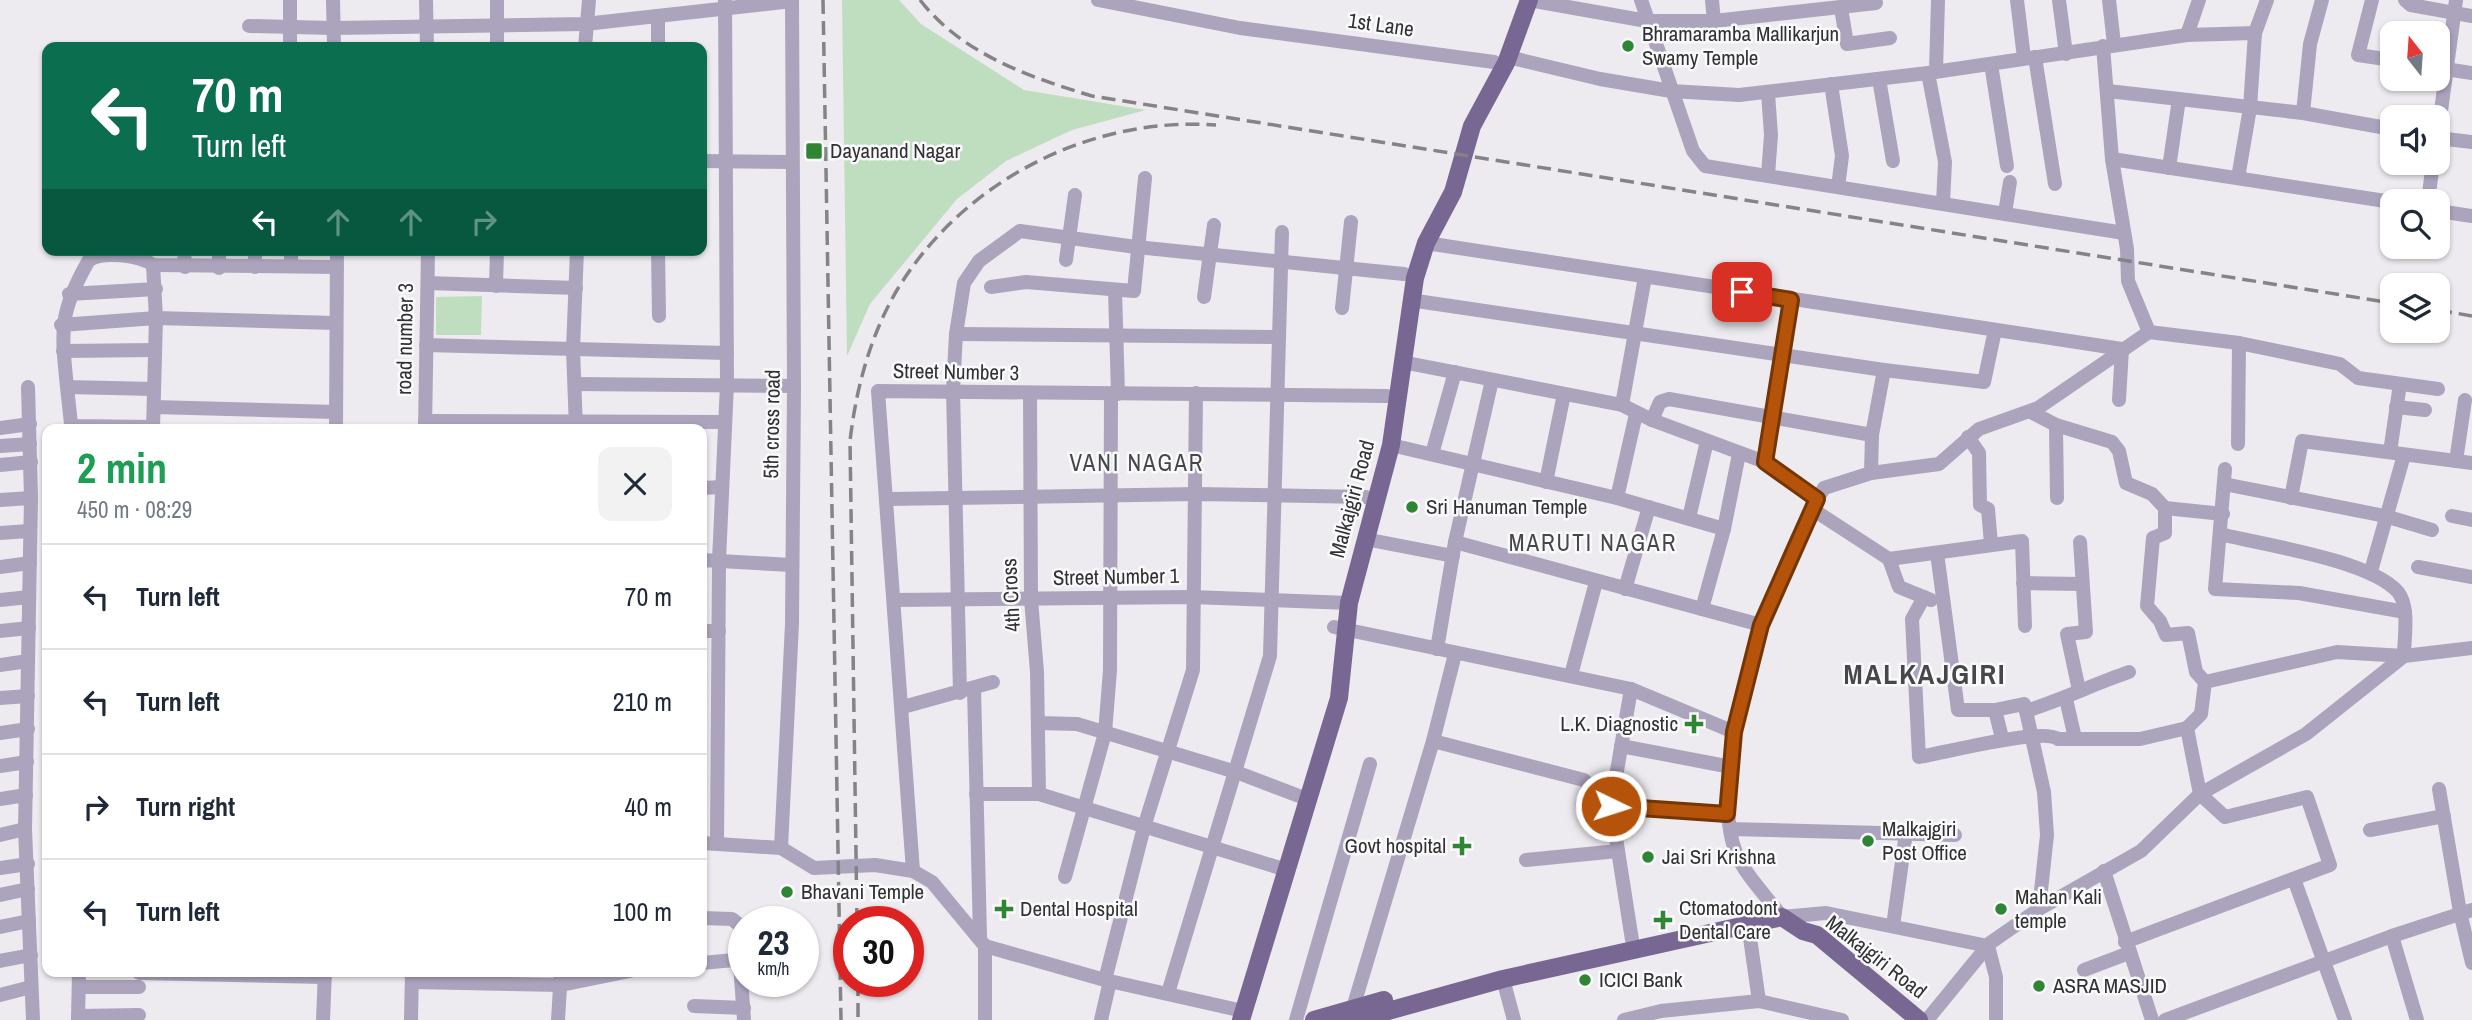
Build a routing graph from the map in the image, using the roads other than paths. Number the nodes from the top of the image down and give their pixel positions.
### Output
1 (290, 0) edge
2 (333, 0) edge
3 (426, 0) edge
4 (497, 0) edge
5 (589, 0) edge
6 (1098, 0) edge
7 (1517, 0) edge
8 (1529, 0) edge
9 (1641, 0) edge
10 (1712, 0) edge
11 (1938, 0) edge
12 (2017, 0) edge
13 (2059, 0) edge
14 (2109, 0) edge
15 (2199, 0) edge
16 (2267, 0) edge
17 (2322, 0) edge
18 (2372, 0) edge
19 (2405, 0) edge
20 (792, 1) edge
21 (1876, 3) dead end
22 (725, 5) edge
23 (1797, 6) edge
24 (2455, 7) edge
25 (1841, 8) junction
26 (658, 16) junction
27 (2472, 16) edge
28 (1647, 21) junction
29 (1714, 21) junction
30 (585, 24) junction
31 (497, 25) junction
32 (248, 26) dead end
33 (427, 26) junction
34 (290, 27) junction
35 (333, 28) junction
36 (2450, 31) edge
37 (2255, 33) junction
38 (2187, 35) junction
39 (1890, 38) dead end
40 (290, 42) edge
41 (334, 42) edge
42 (427, 42) edge
43 (497, 42) edge
44 (585, 42) edge
45 (658, 42) edge
46 (2109, 45) junction
47 (2066, 54) junction
48 (2029, 57) junction
49 (2380, 58) edge
50 (1501, 59) junction
51 (1991, 64) junction
52 (2450, 70) edge
53 (1932, 72) junction
54 (2472, 73) edge
55 (1879, 79) junction
56 (1831, 84) junction
57 (2108, 90) junction
58 (1671, 91) junction
59 (1768, 93) junction
60 (2179, 99) junction
61 (2250, 108) junction
62 (2302, 113) junction
63 (2380, 127) edge
64 (2450, 137) edge
65 (2472, 142) edge
66 (2112, 159) junction
67 (707, 161) edge
68 (724, 161) junction
69 (1893, 161) dead end
70 (792, 162) junction
71 (2007, 166) dead end
72 (2169, 168) junction
73 (1768, 175) junction
74 (1145, 178) dead end
75 (2238, 178) junction
76 (2010, 182) dead end
77 (2055, 184) dead end
78 (1838, 187) junction
79 (1075, 195) dead end
80 (2380, 200) edge
81 (1943, 203) junction
82 (2005, 213) junction
83 (2450, 213) edge
84 (2472, 216) edge
85 (1351, 222) dead end
86 (1214, 225) dead end
87 (1282, 232) dead end
88 (2124, 233) junction
89 (1069, 238) junction
90 (1426, 243) junction
91 (1136, 247) junction
92 (1212, 254) junction
93 (95, 256) edge
94 (110, 256) edge
95 (184, 256) edge
96 (219, 256) edge
97 (255, 256) edge
98 (291, 256) edge
99 (337, 256) edge
100 (428, 256) edge
101 (497, 256) edge
102 (577, 256) edge
103 (658, 256) edge
104 (149, 259) edge
105 (1066, 260) dead end
106 (1281, 261) junction
107 (291, 266) junction
108 (1346, 266) junction
109 (184, 267) junction
110 (255, 267) junction
111 (337, 267) junction
112 (219, 268) junction
113 (1404, 274) junction
114 (1645, 277) junction
115 (428, 284) junction
116 (496, 286) junction
117 (991, 287) dead end
118 (576, 288) junction
119 (156, 289) junction
120 (1115, 289) junction
121 (69, 294) junction
122 (1204, 297) dead end
123 (1410, 300) junction
124 (1791, 300) junction
125 (1342, 309) dead end
126 (659, 316) dead end
127 (156, 318) junction
128 (335, 323) junction
129 (61, 325) junction
130 (1995, 330) junction
131 (2149, 332) junction
132 (956, 334) junction
133 (1637, 334) junction
134 (1278, 337) junction
135 (1117, 338) junction
136 (2239, 342) junction
137 (426, 345) junction
138 (573, 349) junction
139 (2122, 349) junction
140 (63, 351) junction
141 (155, 351) junction
142 (727, 353) junction
143 (1784, 356) junction
144 (1402, 362) junction
145 (1884, 370) junction
146 (1455, 372) junction
147 (1492, 380) junction
148 (576, 384) junction
149 (727, 384) junction
150 (2400, 384) junction
151 (794, 386) junction
152 (28, 387) dead end
153 (67, 387) junction
154 (153, 389) junction
155 (2438, 389) dead end
156 (953, 390) junction
157 (1196, 393) junction
158 (1276, 393) junction
159 (1030, 394) junction
160 (1564, 394) junction
161 (1114, 395) junction
162 (1387, 396) junction
163 (2119, 400) dead end
164 (2465, 400) dead end
165 (1622, 405) junction
166 (154, 407) junction
167 (2396, 407) junction
168 (2426, 410) dead end
169 (336, 412) junction
170 (2031, 412) junction
171 (1636, 414) junction
172 (1774, 418) junction
173 (1652, 420) junction
174 (725, 422) junction
175 (30, 424) junction
176 (71, 424) edge
177 (153, 424) edge
178 (335, 424) edge
179 (425, 424) edge
180 (576, 424) edge
181 (626, 424) edge
182 (2056, 425) junction
183 (0, 428) edge
184 (1872, 435) junction
185 (1968, 437) junction
186 (1707, 441) junction
187 (30, 444) junction
188 (2238, 444) dead end
189 (1391, 445) junction
190 (0, 446) edge
191 (1432, 454) junction
192 (1739, 454) junction
193 (2397, 454) junction
194 (2456, 461) junction
195 (31, 462) junction
196 (1765, 462) junction
197 (2472, 463) edge
198 (1473, 464) junction
199 (0, 465) edge
200 (1871, 473) junction
201 (1546, 482) junction
202 (722, 487) junction
203 (707, 488) edge
204 (1197, 494) junction
205 (1110, 495) junction
206 (1274, 495) junction
207 (956, 496) junction
208 (1366, 497) junction
209 (31, 498) junction
210 (1029, 498) junction
211 (1617, 498) junction
212 (2057, 498) dead end
213 (2291, 498) junction
214 (888, 499) junction
215 (0, 500) edge
216 (1814, 504) junction
217 (1649, 507) junction
218 (2165, 508) junction
219 (2223, 514) junction
220 (2385, 516) junction
221 (2452, 516) dead end
222 (1689, 518) junction
223 (2472, 520) edge
224 (1724, 528) junction
225 (2432, 530) dead end
226 (29, 531) junction
227 (0, 533) edge
228 (2220, 534) junction
229 (1365, 539) junction
230 (2080, 542) dead end
231 (1991, 544) junction
232 (1454, 549) junction
233 (1937, 553) junction
234 (1889, 559) junction
235 (707, 560) edge
236 (719, 560) junction
237 (30, 563) junction
238 (791, 565) junction
239 (0, 567) edge
240 (2418, 568) dead end
241 (2371, 571) junction
242 (2472, 577) edge
243 (1596, 582) junction
244 (2023, 583) junction
245 (2082, 584) junction
246 (1625, 589) junction
247 (29, 597) junction
248 (1110, 597) junction
249 (1192, 597) junction
250 (1924, 597) junction
251 (1271, 598) junction
252 (1031, 599) junction
253 (0, 600) edge
254 (895, 600) junction
255 (957, 600) junction
256 (1343, 602) junction
257 (1942, 604) junction
258 (1702, 609) junction
259 (2405, 612) junction
260 (1761, 625) junction
261 (2025, 626) dead end
262 (1340, 627) junction
263 (29, 628) junction
264 (0, 631) edge
265 (707, 631) edge
266 (719, 631) junction
267 (2472, 648) edge
268 (1437, 649) junction
269 (1455, 654) junction
270 (2404, 656) junction
271 (28, 661) junction
272 (0, 665) edge
273 (2129, 672) dead end
274 (1571, 675) junction
275 (993, 682) dead end
276 (2205, 682) junction
277 (967, 690) junction
278 (1631, 690) junction
279 (2079, 690) junction
280 (28, 696) junction
281 (0, 698) edge
282 (2066, 699) junction
283 (709, 700) edge
284 (903, 708) junction
285 (1995, 710) junction
286 (2026, 711) junction
287 (1038, 723) junction
288 (2187, 728) junction
289 (28, 729) junction
290 (1734, 732) junction
291 (0, 733) edge
292 (1105, 733) junction
293 (2002, 738) junction
294 (2076, 738) junction
295 (2031, 739) junction
296 (1433, 741) junction
297 (1621, 746) junction
298 (1168, 754) junction
299 (27, 762) junction
300 (1370, 764) dead end
301 (0, 766) edge
302 (707, 767) edge
303 (718, 767) junction
304 (1731, 767) junction
305 (1236, 772) junction
306 (2439, 789) dead end
307 (976, 794) junction
308 (1039, 794) junction
309 (2200, 794) junction
310 (26, 795) junction
311 (1299, 796) junction
312 (0, 799) edge
313 (1085, 806) junction
314 (1611, 806) junction
315 (1727, 814) junction
316 (2444, 816) junction
317 (1144, 827) junction
318 (25, 829) junction
319 (1294, 829) junction
320 (1730, 829) junction
321 (2370, 830) dead end
322 (1906, 833) junction
323 (0, 835) edge
324 (1955, 835) dead end
325 (707, 843) edge
326 (717, 843) junction
327 (1210, 847) junction
328 (781, 848) junction
329 (1618, 850) junction
330 (1526, 860) dead end
331 (27, 864) junction
332 (1277, 867) junction
333 (0, 868) edge
334 (913, 871) junction
335 (2104, 871) junction
336 (1065, 877) dead end
337 (2294, 879) junction
338 (28, 889) junction
339 (0, 895) edge
340 (2039, 909) junction
341 (2466, 911) edge
342 (1783, 917) junction
343 (707, 918) edge
344 (728, 919) edge
345 (29, 921) junction
346 (1748, 924) junction
347 (1893, 926) junction
348 (0, 927) edge
349 (1803, 931) junction
350 (1691, 936) junction
351 (2392, 936) junction
352 (1632, 940) junction
353 (983, 941) junction
354 (1988, 946) junction
355 (2127, 948) junction
356 (31, 955) junction
357 (0, 961) edge
358 (2323, 962) junction
359 (707, 963) edge
360 (2472, 963) edge
361 (2084, 970) dead end
362 (79, 977) edge
363 (139, 977) edge
364 (325, 977) edge
365 (412, 977) edge
366 (561, 978) edge
367 (1503, 979) junction
368 (1107, 981) junction
369 (32, 987) junction
370 (79, 987) junction
371 (1168, 993) junction
372 (0, 995) edge
373 (1759, 1001) junction
374 (694, 1006) dead end
375 (744, 1014) edge
376 (1355, 1014) edge
377 (1237, 1015) edge
378 (1695, 1015) edge
379 (78, 1018) edge
380 (139, 1018) edge
381 (33, 1020) edge
382 (323, 1020) edge
383 (411, 1020) edge
384 (558, 1020) edge
385 (985, 1020) edge
386 (1101, 1020) edge
387 (1296, 1020) edge
388 (1314, 1020) edge
389 (1514, 1020) edge
390 (1623, 1020) edge
391 (1842, 1020) edge
392 (1904, 1020) edge
393 (1919, 1020) edge
394 (1927, 1020) edge
395 (1996, 1020) edge
396 (2152, 1020) edge
397 (2165, 1020) edge
398 (2345, 1020) edge
399 (2417, 1020) edge

1 - 34 street
2 - 35 street
3 - 33 street
4 - 31 street
5 - 30 street
6 - 50 street, 1st Lane
7 - 50 main road, Malkajgiri Road
8 - 28 street
8 - 50 main road, Malkajgiri Road
9 - 28 street
10 - 29 street
11 - 53 street
12 - 48 street
13 - 47 street
14 - 46 street
15 - 38 street
16 - 37 street
17 - 62 street
18 - 49 street
19 - 24 street
20 - 22 street, 5th cross road
20 - 70 street, 5th cross road
21 - 25 street
22 - 26 street, 5th cross road
22 - 68 street
23 - 25 street
23 - 29 street
24 - 27 street
24 - 36 street
25 - 39 street
26 - 30 street, 5th cross road
26 - 45 street
28 - 29 street
28 - 58 street
30 - 31 street, 5th cross road
30 - 44 street
31 - 33 street, 5th cross road
31 - 43 street
32 - 34 street, 5th cross road
33 - 35 street, 5th cross road
33 - 42 street
34 - 35 street, 5th cross road
34 - 40 street
35 - 41 street
37 - 38 street, 1st Lane
37 - 61 street
38 - 46 street, 1st Lane
46 - 47 street, 1st Lane
46 - 57 street
47 - 48 street, 1st Lane
48 - 51 street, 1st Lane
48 - 77 street
50 - 58 street, 1st Lane
50 - 90 main road, Malkajgiri Road
50 - 113 main road, Malkajgiri Road
51 - 53 street, 1st Lane
51 - 71 street
52 - 54 street
53 - 55 street, 1st Lane
53 - 81 street
55 - 56 street, 1st Lane
55 - 69 street
56 - 59 street, 1st Lane
56 - 78 street
57 - 60 street
57 - 66 street
58 - 59 street, 1st Lane
58 - 73 street
59 - 73 street
60 - 61 street
60 - 72 street
61 - 62 street
61 - 75 street
62 - 63 street
64 - 65 street
66 - 72 street
66 - 88 street
67 - 68 street
68 - 70 street
68 - 142 street
70 - 151 street, 5th cross road
72 - 75 street
73 - 78 street
74 - 91 street
75 - 80 street
76 - 82 street
78 - 81 street
79 - 89 street
81 - 82 street
82 - 88 street
83 - 84 street
85 - 108 street
86 - 92 street
87 - 106 street
88 - 131 street
89 - 91 street
89 - 105 street
89 - 132 street
90 - 114 street
90 - 123 main road, Malkajgiri Road
91 - 92 street
91 - 120 street
92 - 106 street
92 - 122 street
93 - 121 street
94 - 104 street
95 - 109 street
96 - 112 street
97 - 110 street
98 - 107 street
99 - 111 street
100 - 115 street, road number 3
101 - 116 street
102 - 118 street
103 - 126 street
104 - 109 street
104 - 119 street
106 - 108 street
106 - 134 street
107 - 110 street
107 - 111 street
108 - 113 street
108 - 125 street
109 - 112 street
110 - 112 street
111 - 128 street
113 - 162 main road, Malkajgiri Road
114 - 124 street
114 - 133 street
115 - 116 street
115 - 137 street, road number 3
116 - 118 street
117 - 120 street
118 - 138 street
119 - 121 street
119 - 127 street
120 - 135 street
121 - 129 street
123 - 133 street
123 - 144 main road, Malkajgiri Road
124 - 130 street
124 - 143 street
127 - 128 street
127 - 129 street
127 - 141 street
128 - 169 street
129 - 140 street
130 - 139 street
130 - 145 street
131 - 136 street
131 - 139 street
132 - 135 street
132 - 156 street
133 - 143 street
133 - 165 street
134 - 135 street
134 - 158 street
135 - 161 street
136 - 150 street
136 - 188 street
137 - 138 street
137 - 179 street, road number 3
138 - 142 street
138 - 148 street
139 - 163 street
139 - 170 street
140 - 141 street
140 - 153 street
141 - 154 street
142 - 149 street
143 - 145 street
143 - 172 street
144 - 146 street
144 - 189 main road, Malkajgiri Road
145 - 184 street
146 - 147 street
146 - 191 street
147 - 160 street
147 - 198 street
148 - 149 street
148 - 180 street
149 - 151 street
149 - 174 street
150 - 155 street
150 - 167 street
151 - 238 street, 5th cross road
152 - 175 street
153 - 154 street
153 - 176 street
154 - 166 street
156 - 159 street, Street Number 3
156 - 207 street
156 - 214 street, Street Number 3
157 - 158 street, Street Number 3
157 - 161 street, Street Number 3
157 - 204 street
158 - 162 street, Street Number 3
158 - 206 street
159 - 161 street, Street Number 3
159 - 210 street, 4th Cross
160 - 165 street
160 - 201 street
161 - 205 street
162 - 208 main road, Malkajgiri Road
164 - 194 street
165 - 171 street
166 - 169 street
166 - 177 street
167 - 168 street
167 - 193 street
169 - 178 street
170 - 182 street
170 - 185 street
171 - 173 street
171 - 211 street
172 - 173 street
172 - 184 street
172 - 196 street
173 - 186 street
174 - 181 street
174 - 202 street
175 - 183 street
175 - 187 street
182 - 212 street
182 - 218 street
184 - 200 street
185 - 200 street
185 - 231 street
186 - 192 street
186 - 222 street
187 - 190 street
187 - 195 street
189 - 191 street
189 - 229 main road, Malkajgiri Road
191 - 198 street
192 - 196 street
192 - 224 street
193 - 194 street
193 - 213 street
193 - 220 street
194 - 197 street
195 - 199 street
195 - 209 street
196 - 216 street
198 - 201 street
198 - 232 street
200 - 216 street
201 - 211 street
202 - 203 street
202 - 236 street
204 - 205 street
204 - 206 street
204 - 249 street
205 - 210 street
205 - 248 street
206 - 208 street
206 - 251 street
207 - 210 street
207 - 214 street
207 - 255 street
208 - 256 main road, Malkajgiri Road
209 - 215 street
209 - 226 street
210 - 252 street, 4th Cross
211 - 217 street
213 - 219 street
213 - 220 street
214 - 254 street, Street Number 3
216 - 234 street
216 - 260 street
217 - 222 street
217 - 246 street
218 - 219 street
218 - 276 street
219 - 228 street
220 - 225 street
220 - 241 street
221 - 223 street
222 - 224 street
224 - 258 street
226 - 227 street
226 - 237 street
228 - 241 street
228 - 259 street
229 - 232 street
229 - 256 main road, Malkajgiri Road
230 - 245 street
231 - 233 street
231 - 244 street
232 - 243 street
232 - 268 street
233 - 234 street
233 - 257 street
234 - 250 street
235 - 236 street
236 - 238 street
236 - 266 street
237 - 239 street
237 - 247 street
238 - 328 street, 5th cross road
240 - 242 street
241 - 259 street
243 - 246 street
243 - 274 street
244 - 245 street
244 - 261 street
245 - 279 street
246 - 258 street
247 - 253 street
247 - 263 street
248 - 249 street, Street Number 1
248 - 252 street, Street Number 1
248 - 292 street
249 - 251 street, Street Number 1
249 - 298 street
250 - 257 street
250 - 293 street
251 - 256 street, Street Number 1
251 - 305 street
252 - 255 street, Street Number 1
252 - 287 street, 4th Cross
254 - 255 street, Street Number 1
254 - 284 street, Street Number 3
255 - 277 street
256 - 262 main road, Malkajgiri Road
257 - 285 street
258 - 260 street
259 - 270 street
260 - 290 street
262 - 268 street
262 - 311 main road, Malkajgiri Road
262 - 319 main road, Malkajgiri Road
263 - 264 street
263 - 271 street
265 - 266 street
266 - 283 street
267 - 270 street
268 - 269 street
269 - 274 street
269 - 296 street
270 - 276 street
270 - 309 street
271 - 272 street
271 - 280 street
273 - 279 street
274 - 278 street
275 - 277 street
276 - 288 street
277 - 284 street
277 - 307 street
278 - 290 street
278 - 297 street
279 - 282 street
280 - 281 street
280 - 289 street
282 - 286 street
282 - 294 street
283 - 303 street
284 - 334 street, Street Number 3
285 - 286 street
285 - 293 street
286 - 295 street
287 - 292 street
287 - 308 street, 4th Cross
288 - 294 street
288 - 309 street
289 - 291 street
289 - 299 street
290 - 304 street
292 - 298 street
292 - 313 street
293 - 295 street
294 - 295 street
295 - 340 street
296 - 314 street
296 - 376 street
297 - 304 street
297 - 314 street
298 - 305 street
298 - 317 street
299 - 301 street
299 - 310 street
300 - 387 street
302 - 303 street
303 - 326 street
304 - 315 street
305 - 311 street
305 - 327 street
306 - 316 street
307 - 308 street
307 - 353 street
308 - 313 street
309 - 335 street
309 - 337 street
310 - 312 street
310 - 318 street
311 - 319 main road, Malkajgiri Road
313 - 317 street
313 - 336 street
314 - 315 street
314 - 329 street
315 - 320 street
316 - 321 street
316 - 341 street
317 - 327 street
317 - 368 street
318 - 323 street
318 - 331 street
319 - 332 main road, Malkajgiri Road
319 - 377 main road, Malkajgiri Road
320 - 322 street
320 - 342 street
322 - 324 street
322 - 347 street
325 - 326 street
326 - 328 street
327 - 332 street
327 - 371 street
328 - 334 street
329 - 330 street
329 - 352 street
331 - 333 street
331 - 338 street
332 - 377 main road, Malkajgiri Road
334 - 353 street
335 - 340 street
335 - 355 street
337 - 355 street
337 - 358 street
338 - 339 street
338 - 345 street
340 - 354 street
341 - 351 street
341 - 360 street
342 - 346 main road
342 - 347 street
342 - 349 main road, Malkajgiri Road
343 - 344 street
345 - 348 street
345 - 356 street
346 - 350 main road
346 - 373 street
347 - 354 street
349 - 392 main road, Malkajgiri Road
349 - 393 main road, Malkajgiri Road
350 - 352 main road
350 - 367 main road
351 - 358 street
351 - 399 street
352 - 376 main road
353 - 368 street
353 - 385 street
354 - 394 street
354 - 395 street
355 - 361 street
355 - 396 street
356 - 357 street
356 - 369 street
358 - 397 street
358 - 398 street
359 - 375 street
362 - 370 street
363 - 370 street
363 - 380 street
364 - 382 street
365 - 366 street
365 - 383 street
366 - 384 street
367 - 376 main road
367 - 389 street
368 - 371 street
368 - 386 street
369 - 372 street
369 - 381 street
370 - 379 street
371 - 377 street
373 - 378 street
373 - 391 street
374 - 375 street
376 - 388 main road
378 - 390 street
379 - 380 street

